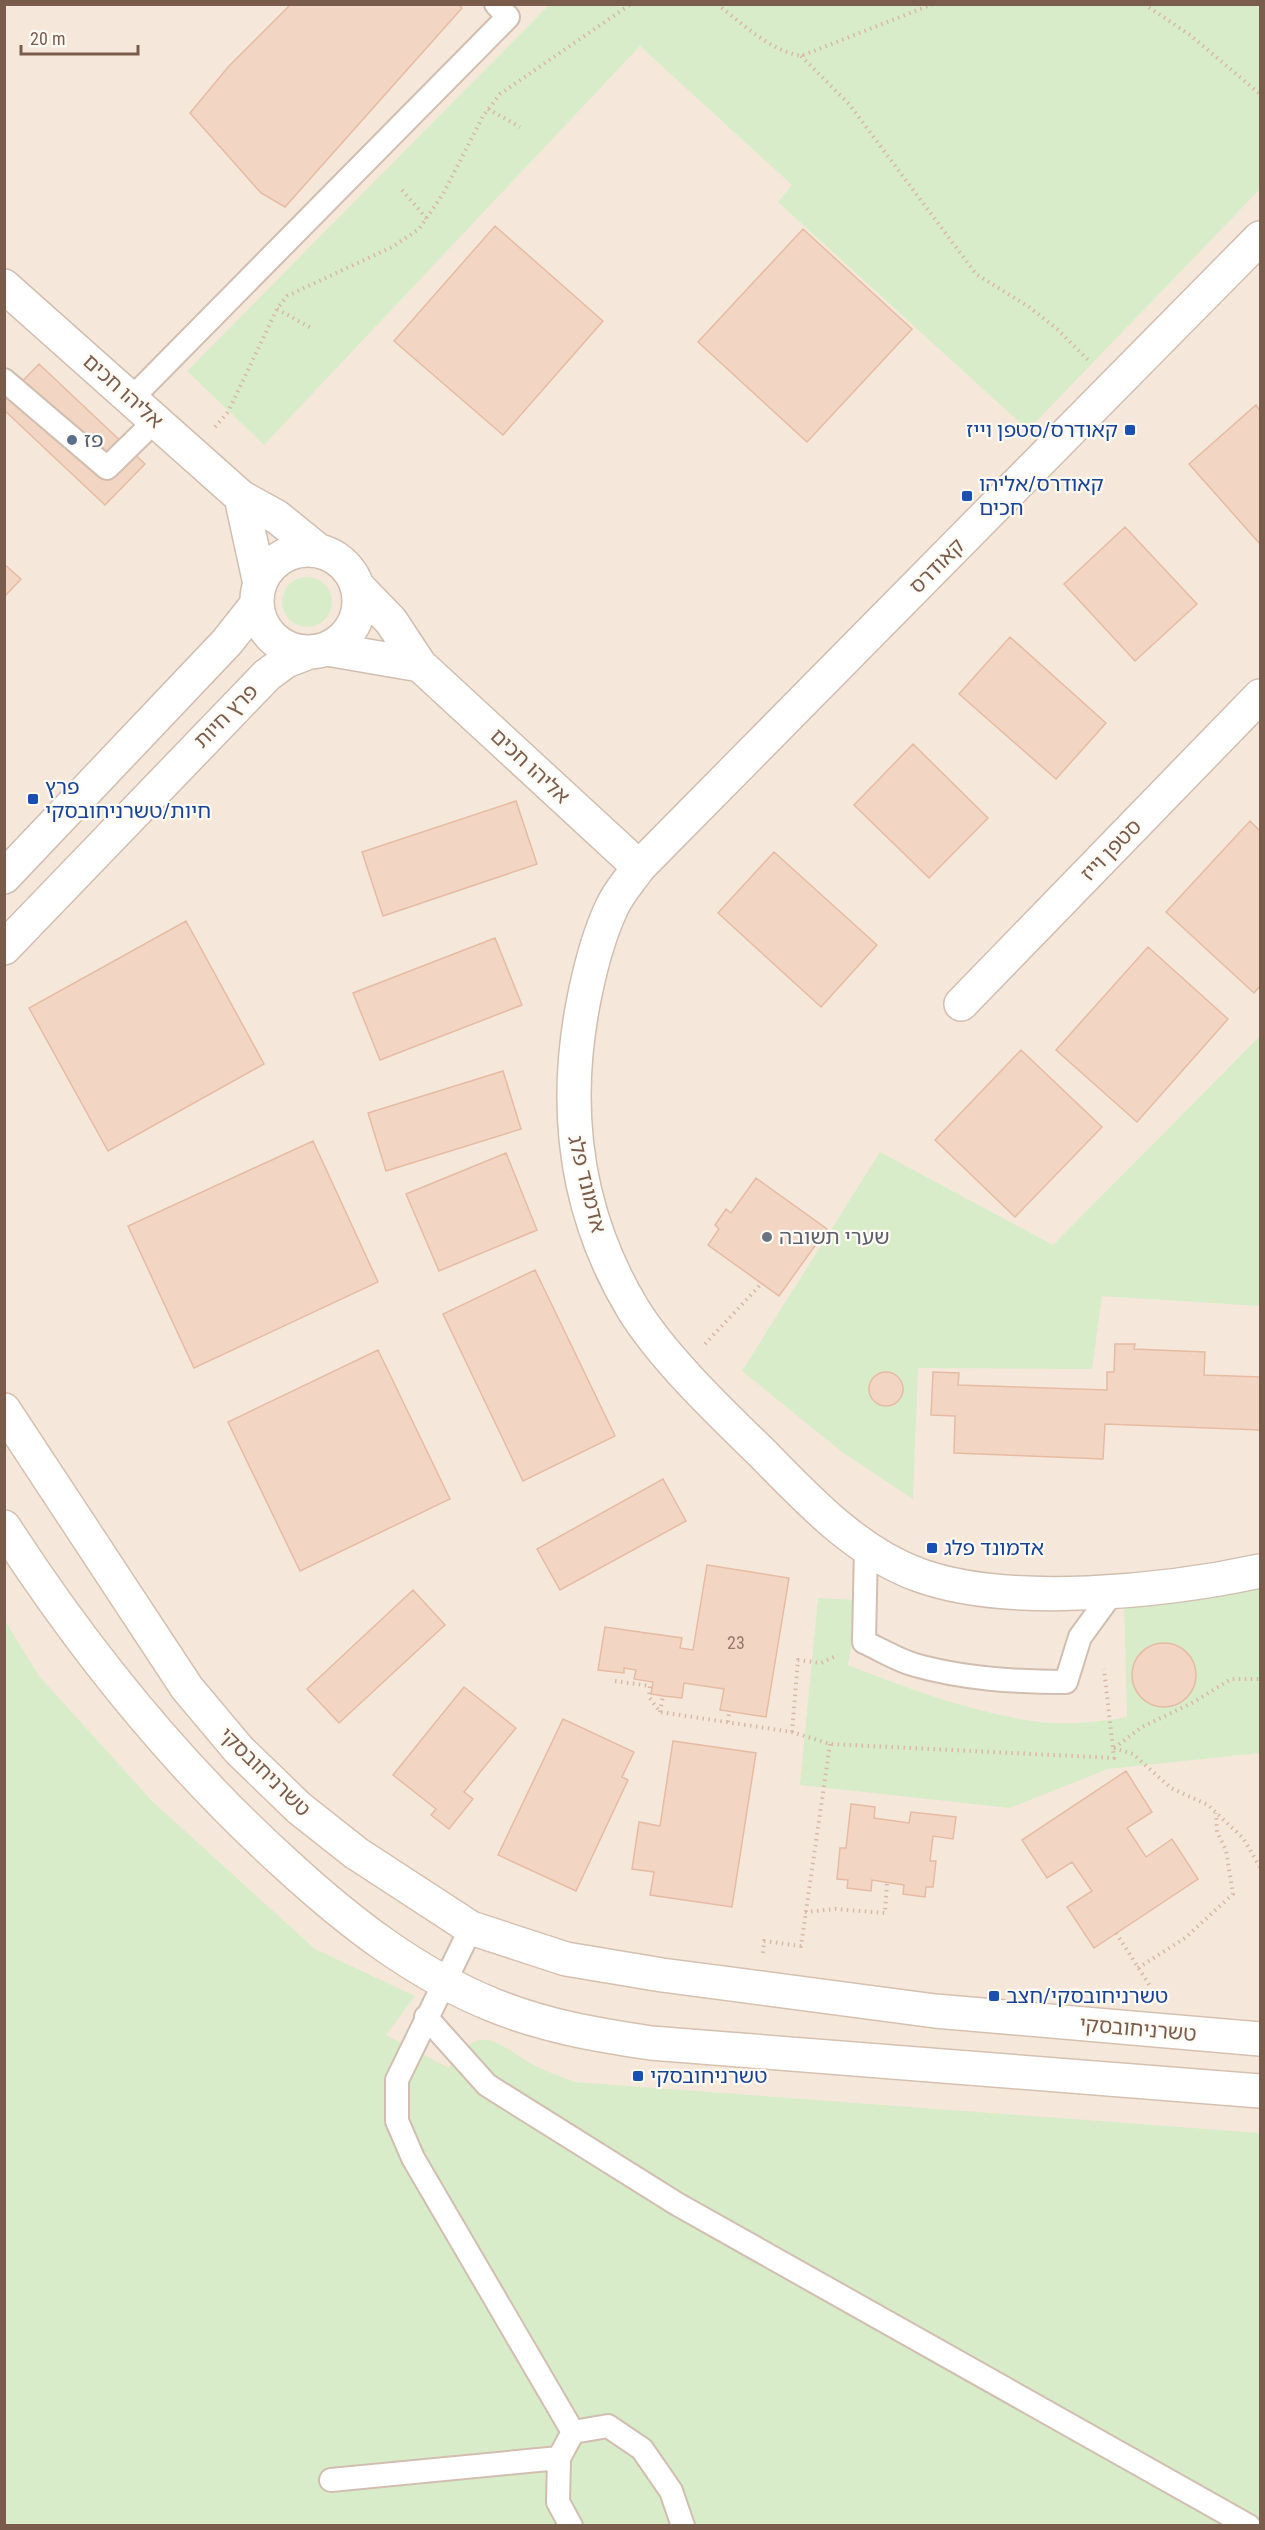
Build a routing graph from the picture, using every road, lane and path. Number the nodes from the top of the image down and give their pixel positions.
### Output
1 (496, 4) edge
2 (631, 4) edge
3 (717, 4) edge
4 (933, 4) edge
5 (1144, 4) edge
6 (801, 56) junction
7 (1260, 94) edge
8 (488, 109) junction
9 (520, 127) dead end
10 (402, 190) dead end
11 (427, 219) junction
12 (1260, 238) edge
13 (7, 291) edge
14 (277, 309) junction
15 (311, 328) dead end
16 (4, 380) edge
17 (1114, 386) junction
18 (132, 398) junction
19 (156, 420) junction
20 (192, 452) junction
21 (241, 497) junction
22 (319, 551) junction
23 (358, 587) junction
24 (258, 594) junction
25 (317, 651) junction
26 (420, 665) junction
27 (1260, 696) edge
28 (132, 740) junction
29 (188, 754) junction
30 (639, 867) junction
31 (4, 877) edge
32 (4, 948) edge
33 (961, 1005) dead end
34 (762, 1283) dead end
35 (681, 1367) junction
36 (4, 1410) edge
37 (4, 1527) edge
38 (866, 1546) junction
39 (1260, 1571) edge
40 (1115, 1589) junction
41 (821, 1663) dead end
42 (1104, 1665) dead end
43 (1260, 1679) edge
44 (615, 1681) dead end
45 (663, 1696) dead end
46 (660, 1712) junction
47 (729, 1712) dead end
48 (728, 1722) junction
49 (792, 1732) junction
50 (830, 1744) junction
51 (1113, 1748) junction
52 (1216, 1813) junction
53 (1260, 1867) edge
54 (887, 1882) dead end
55 (805, 1912) junction
56 (471, 1928) junction
57 (1116, 1933) dead end
58 (764, 1947) dead end
59 (1138, 1968) junction
60 (1146, 1979) dead end
61 (446, 1984) junction
62 (426, 2017) junction
63 (1260, 2039) edge
64 (1260, 2091) edge
65 (573, 2432) junction
66 (559, 2458) junction
67 (331, 2480) dead end
68 (571, 2526) edge
69 (683, 2526) edge
70 (1249, 2526) edge

1 - 18 lane
2 - 8 path
3 - 6 path
4 - 6 path
5 - 7 path
6 - 17 path
8 - 9 path
8 - 11 path
10 - 11 path
11 - 14 path
12 - 17 street, קאודרס
13 - 18 street, אליהו חכים
14 - 15 path
14 - 20 path
16 - 19 lane
17 - 30 street, קאודרס
18 - 19 street, אליהו חכים
19 - 20 street, אליהו חכים
20 - 21 street, אליהו חכים
21 - 22 street, אליהו חכים
21 - 24 street
22 - 23 street
22 - 24 street
23 - 25 street
23 - 26 street, אליהו חכים
24 - 25 street
24 - 28 street
25 - 26 street
25 - 29 street, פרץ חיות
26 - 30 street, אליהו חכים
27 - 33 street, סטפן וייז
28 - 29 street
28 - 31 street
29 - 32 street, פרץ חיות
30 - 35 street, אדמונד פלג
34 - 35 path
35 - 38 street, אדמונד פלג
36 - 56 street, טשרניחובסקי
37 - 61 street
38 - 40 street, אדמונד פלג
38 - 40 lane
39 - 40 street, אדמונד פלג
41 - 49 path
42 - 51 path
43 - 51 path
44 - 46 path
45 - 46 path
46 - 48 path
47 - 48 path
48 - 49 path
49 - 50 path
50 - 51 path
50 - 55 path
51 - 52 path
52 - 53 path
52 - 59 path
54 - 55 path
55 - 58 path
56 - 61 lane
56 - 63 street, טשרניחובסקי
57 - 59 path
59 - 60 path
61 - 62 lane
61 - 64 street
62 - 65 lane
62 - 70 lane
65 - 66 lane
65 - 69 lane
66 - 67 lane
66 - 68 lane

